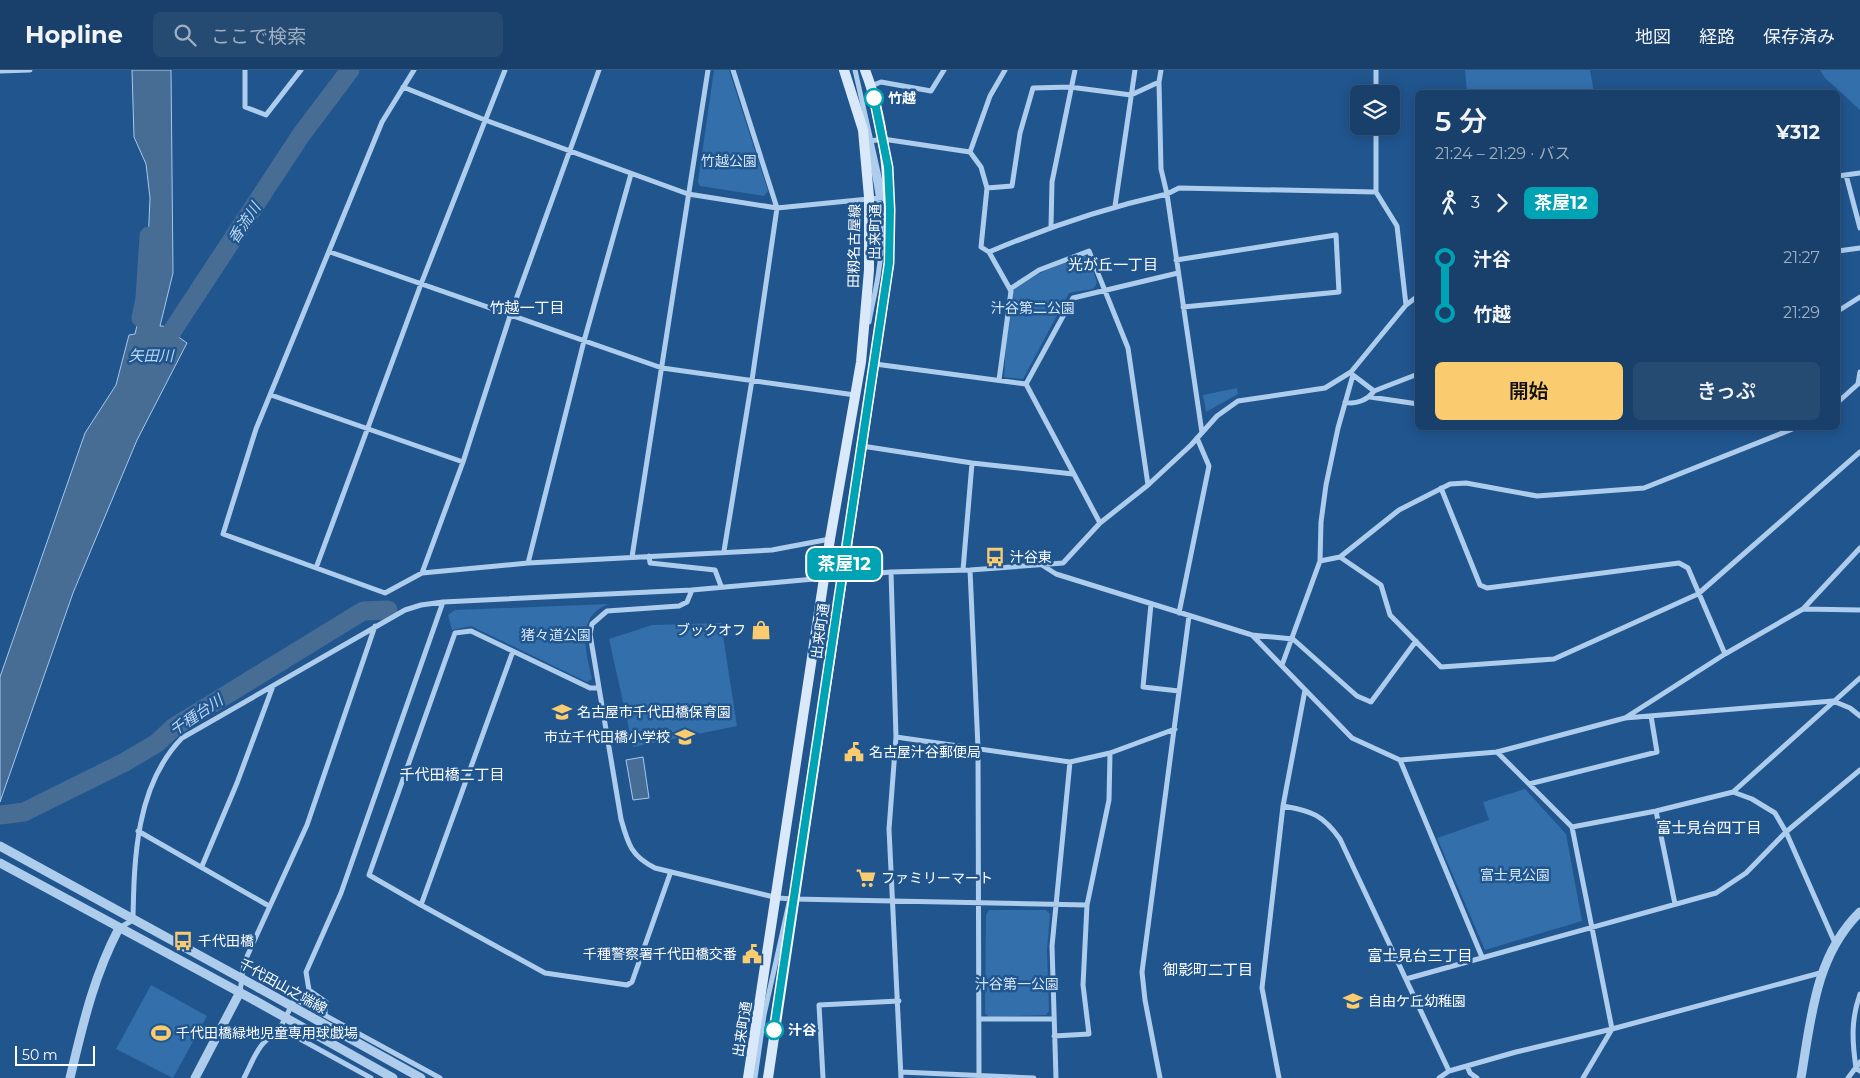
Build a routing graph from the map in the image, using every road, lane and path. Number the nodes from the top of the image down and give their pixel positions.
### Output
1 (30, 70) edge
2 (244, 70) edge
3 (301, 70) edge
4 (414, 70) edge
5 (505, 70) edge
6 (599, 70) edge
7 (708, 70) edge
8 (733, 70) edge
9 (844, 70) edge
10 (855, 70) edge
11 (865, 70) edge
12 (944, 70) edge
13 (1005, 70) edge
14 (1075, 70) edge
15 (1135, 70) edge
16 (1161, 70) edge
17 (1376, 70) edge
18 (0, 71) edge
19 (1159, 82) junction
20 (1376, 85) edge
21 (871, 86) junction
22 (403, 87) junction
23 (1070, 87) junction
24 (1131, 95) junction
25 (485, 120) junction
26 (1376, 135) edge
27 (884, 139) junction
28 (868, 141) junction
29 (569, 152) junction
30 (970, 152) junction
31 (1860, 173) edge
32 (631, 174) junction
33 (1846, 175) junction
34 (1840, 176) edge
35 (987, 188) junction
36 (1376, 192) junction
37 (688, 194) junction
38 (1167, 194) junction
39 (880, 197) junction
40 (1115, 206) junction
41 (777, 208) junction
42 (1051, 226) junction
43 (1860, 228) edge
44 (1860, 248) edge
45 (1840, 251) edge
46 (330, 252) junction
47 (989, 252) junction
48 (1176, 260) junction
49 (1178, 272) junction
50 (421, 284) junction
51 (1010, 289) junction
52 (1105, 291) junction
53 (1860, 297) edge
54 (1415, 298) edge
55 (1406, 305) junction
56 (1183, 307) junction
57 (1840, 310) edge
58 (510, 316) junction
59 (584, 341) junction
60 (861, 362) joint
61 (875, 364) junction
62 (662, 368) junction
63 (1860, 372) edge
64 (1352, 373) junction
65 (1415, 375) edge
66 (752, 380) junction
67 (998, 380) junction
68 (1026, 384) junction
69 (1374, 391) junction
70 (270, 395) junction
71 (855, 395) junction
72 (1370, 397) junction
73 (1840, 400) edge
74 (1345, 402) junction
75 (1415, 404) edge
76 (368, 427) junction
77 (1790, 430) edge
78 (1199, 436) junction
79 (862, 446) junction
80 (1860, 452) edge
81 (463, 462) junction
82 (972, 463) junction
83 (1073, 474) junction
84 (1148, 485) junction
85 (1441, 488) junction
86 (1100, 523) junction
87 (830, 539) junction
88 (1860, 548) edge
89 (724, 552) junction
90 (649, 556) junction
91 (632, 557) junction
92 (1340, 557) junction
93 (1320, 561) junction
94 (528, 563) junction
95 (1042, 565) junction
96 (316, 568) junction
97 (963, 570) junction
98 (970, 570) junction
99 (891, 572) junction
100 (422, 573) junction
101 (842, 576) junction
102 (826, 578) junction
103 (721, 586) junction
104 (692, 591) junction
105 (1698, 594) junction
106 (443, 602) junction
107 (1151, 604) junction
108 (1803, 609) junction
109 (1860, 610) edge
110 (1179, 613) junction
111 (1189, 616) junction
112 (375, 626) junction
113 (1252, 634) junction
114 (1293, 639) junction
115 (1416, 641) junction
116 (513, 651) junction
117 (1725, 654) junction
118 (1282, 665) junction
119 (1860, 678) edge
120 (273, 686) junction
121 (598, 688) junction
122 (1305, 690) junction
123 (1179, 691) junction
124 (1833, 701) junction
125 (1651, 716) junction
126 (1860, 716) edge
127 (1625, 718) junction
128 (1175, 730) junction
129 (896, 736) junction
130 (978, 748) junction
131 (1497, 752) junction
132 (1110, 753) junction
133 (1400, 760) junction
134 (1070, 762) junction
135 (1860, 770) edge
136 (1529, 784) junction
137 (1733, 792) junction
138 (1284, 806) junction
139 (1656, 811) junction
140 (1572, 827) junction
141 (138, 832) junction
142 (1786, 832) junction
143 (0, 846) edge
144 (0, 863) edge
145 (202, 866) junction
146 (670, 874) junction
147 (778, 898) junction
148 (792, 899) junction
149 (894, 902) junction
150 (980, 904) junction
151 (1675, 904) junction
152 (421, 905) junction
153 (1055, 905) junction
154 (1087, 905) junction
155 (269, 906) junction
156 (1860, 912) edge
157 (133, 920) junction
158 (1593, 927) junction
159 (119, 928) junction
160 (1835, 943) junction
161 (1482, 958) junction
162 (1820, 973) junction
163 (242, 978) junction
164 (1406, 979) junction
165 (240, 992) junction
166 (1860, 994) edge
167 (899, 1001) junction
168 (325, 1014) junction
169 (980, 1019) junction
170 (1053, 1019) junction
171 (1612, 1029) junction
172 (278, 1032) junction
173 (1054, 1036) junction
174 (1860, 1062) edge
175 (1467, 1066) junction
176 (1858, 1069) edge
177 (1449, 1071) junction
178 (901, 1075) edge
179 (979, 1076) edge
180 (70, 1078) edge
181 (195, 1078) edge
182 (244, 1078) edge
183 (370, 1078) edge
184 (393, 1078) edge
185 (421, 1078) edge
186 (440, 1078) edge
187 (748, 1078) edge
188 (756, 1078) edge
189 (768, 1078) edge
190 (823, 1078) edge
191 (1034, 1078) edge
192 (1056, 1078) edge
193 (1160, 1078) edge
194 (1279, 1078) edge
195 (1439, 1078) edge
196 (1477, 1078) edge
197 (1583, 1078) edge
198 (1801, 1078) edge
199 (1848, 1078) edge

1 - 18 street
2 - 3 street
4 - 22 street
5 - 25 street
6 - 29 street
7 - 37 street
8 - 41 street
9 - 28 main road, 田籾名古屋線
10 - 28 street
11 - 21 main road, 出来町通
12 - 21 street
13 - 30 street
14 - 23 street
15 - 24 street
16 - 19 street
17 - 20 street
19 - 24 street
19 - 38 street
21 - 27 main road, 出来町通
22 - 25 street
22 - 46 street
23 - 24 street
23 - 35 street
23 - 42 street
24 - 40 street
25 - 29 street
25 - 50 street
26 - 36 street
27 - 28 street
27 - 30 street
27 - 39 main road, 出来町通
28 - 39 main road, 田籾名古屋線
28 - 39 street
29 - 32 street
29 - 58 street
30 - 35 street
31 - 33 street
32 - 37 street
32 - 59 street
33 - 34 street
33 - 43 street
35 - 47 street
36 - 38 street
36 - 55 street
37 - 41 street
37 - 62 street
38 - 40 street
38 - 48 street
39 - 41 street
39 - 60 main road, 田籾名古屋線
39 - 61 main road, 出来町通
40 - 42 street
41 - 66 street
42 - 47 street
44 - 45 street
46 - 50 street
46 - 70 street
47 - 51 street
48 - 49 street
48 - 56 street
49 - 52 street
49 - 56 street
50 - 58 street
50 - 76 street
51 - 52 street
51 - 67 street
52 - 68 street
52 - 84 street
53 - 57 street
54 - 55 street
55 - 64 street
56 - 78 street
58 - 59 street
58 - 81 street
59 - 62 street
59 - 94 street
60 - 71 main road, 出来町通
61 - 67 street
61 - 79 main road, 出来町通
62 - 66 street
62 - 91 street
63 - 73 street
64 - 69 street
64 - 74 street
64 - 78 street
65 - 69 street
66 - 71 street
66 - 89 street
67 - 68 street
68 - 83 street
69 - 72 street
70 - 76 street
70 - 96 street
71 - 87 main road, 出来町通
72 - 74 street
72 - 75 street
74 - 93 street
76 - 81 street
76 - 96 street
77 - 85 street
78 - 84 street
78 - 110 street
79 - 82 street
79 - 101 main road, 出来町通
80 - 105 street
81 - 100 street
82 - 83 street
82 - 97 street
83 - 86 street
84 - 86 street
85 - 92 street
85 - 105 street
86 - 95 street
87 - 89 street
87 - 102 main road, 出来町通
88 - 108 street
89 - 90 street
90 - 91 street
90 - 103 street
91 - 94 street
92 - 93 street
92 - 115 street
93 - 114 street
94 - 100 street
95 - 98 street
95 - 107 street
96 - 100 street
97 - 98 street
97 - 99 street
98 - 130 street
99 - 101 street
99 - 129 street
101 - 102 street
101 - 148 main road, 出来町通
102 - 103 street
102 - 147 main road, 出来町通
103 - 104 street
104 - 106 street
104 - 121 street
105 - 115 street
105 - 117 street
106 - 112 street
106 - 168 street
107 - 110 street
107 - 123 street
108 - 109 street
108 - 117 street
110 - 111 street
111 - 113 street
111 - 123 street
112 - 120 street
112 - 155 street
113 - 114 street
113 - 118 street
114 - 115 street
114 - 118 street
116 - 121 street
116 - 152 street
116 - 152 street
117 - 127 street
118 - 122 street
119 - 124 street
120 - 141 street
120 - 145 street
121 - 146 street
122 - 133 street
122 - 138 street
123 - 128 street
124 - 125 street
124 - 126 street
124 - 137 street
125 - 127 street
125 - 136 street
127 - 131 street
128 - 132 street
128 - 193 street
129 - 130 street
129 - 149 street
130 - 134 street
130 - 150 street
131 - 133 street
131 - 136 street
132 - 134 street
132 - 154 street
133 - 161 street
134 - 153 street
135 - 142 street
136 - 140 street
137 - 139 street
137 - 142 street
138 - 164 street
138 - 194 street
139 - 140 street
139 - 151 street
140 - 158 street
141 - 145 street
141 - 157 street
142 - 151 street
142 - 160 street
143 - 157 street, 千代田山之端線
144 - 159 street, 千代田山之端線
145 - 155 street
146 - 147 street
146 - 152 street
147 - 148 street
147 - 187 main road, 出来町通
148 - 149 street
148 - 188 street
148 - 189 main road, 出来町通
149 - 150 street
149 - 167 street
150 - 153 street
150 - 169 street
151 - 158 street
153 - 154 street
153 - 170 street
154 - 173 street
155 - 163 street
156 - 160 street
157 - 159 street
157 - 163 street, 千代田山之端線
158 - 161 street
158 - 171 street
159 - 165 street, 千代田山之端線
159 - 180 street
160 - 162 street
161 - 164 street
162 - 171 street
162 - 198 street
163 - 165 street
163 - 185 street, 千代田山之端線, bridge
164 - 177 street
165 - 181 street
165 - 184 street, 千代田山之端線, bridge
166 - 176 street
167 - 178 street
167 - 190 street
168 - 172 street
168 - 186 street
169 - 170 street
169 - 179 street
170 - 173 street
171 - 175 street
171 - 197 street
172 - 182 street
172 - 183 street
173 - 192 street
174 - 176 street
175 - 177 street
175 - 196 street
176 - 199 street
177 - 195 street
178 - 179 street
179 - 191 street

